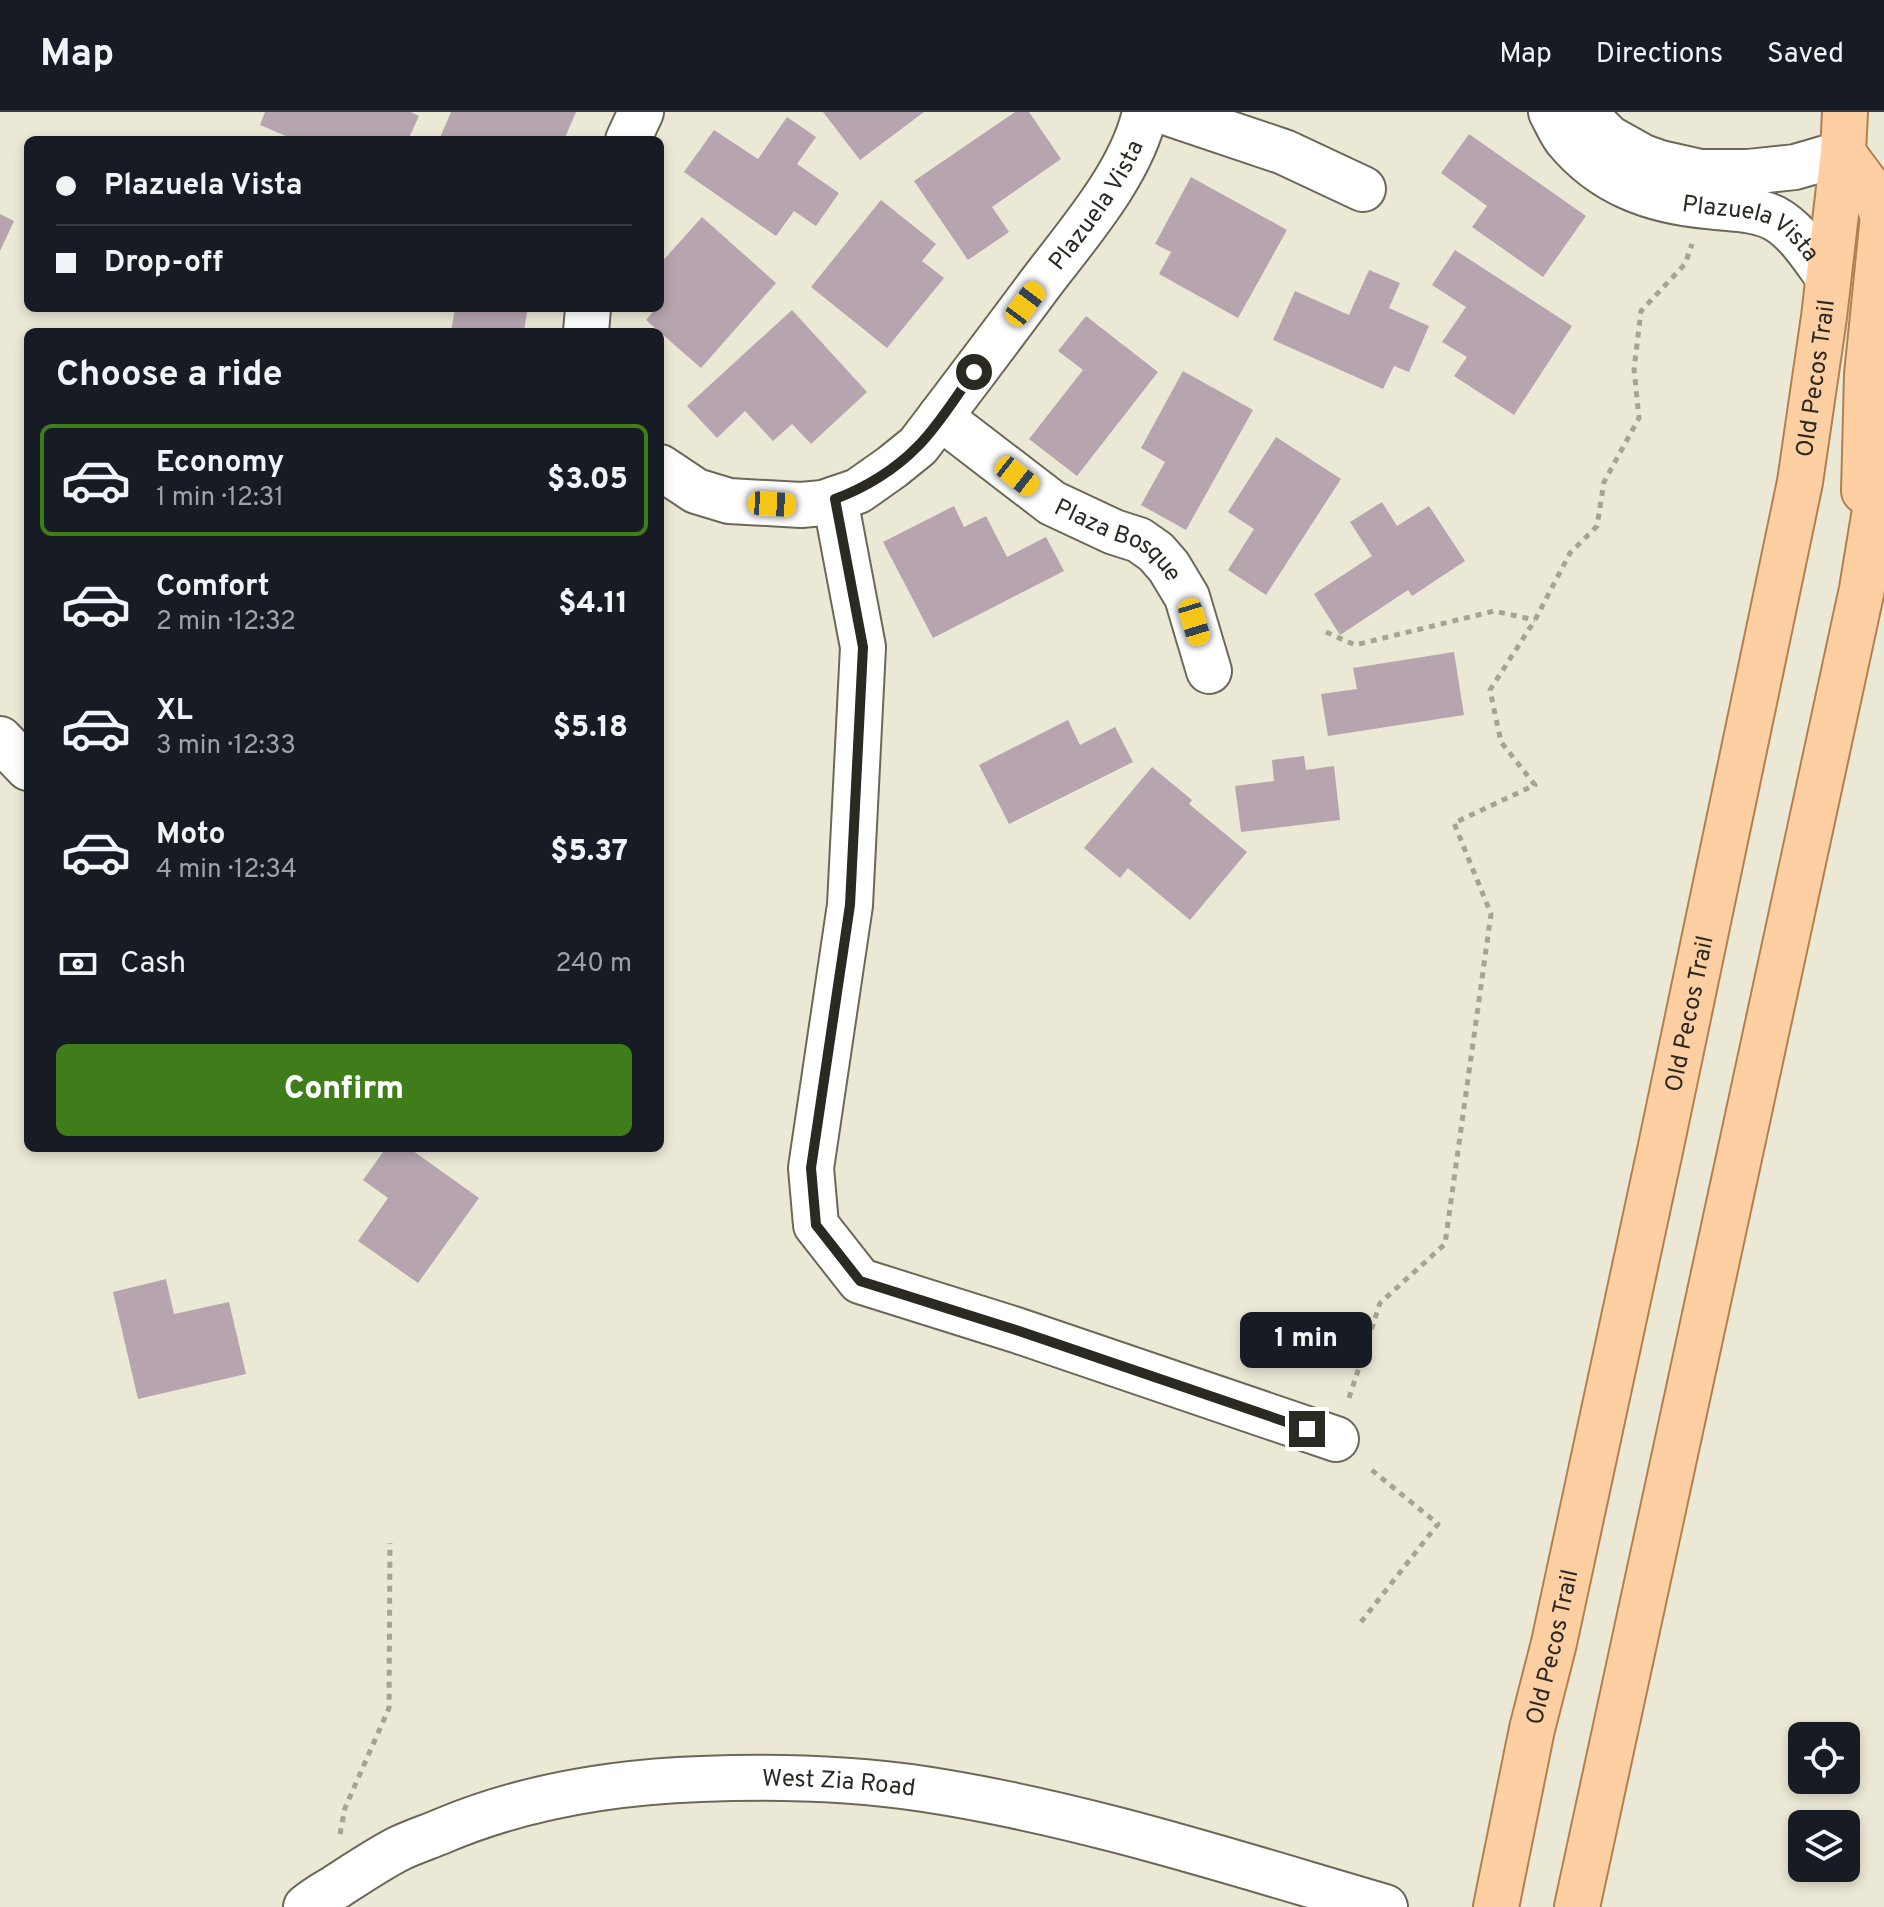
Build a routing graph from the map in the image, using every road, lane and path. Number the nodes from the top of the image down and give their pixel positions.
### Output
1 (641, 112) edge
2 (1145, 112) edge
3 (1165, 112) edge
4 (1551, 112) edge
5 (1583, 112) edge
6 (1844, 133) edge
7 (630, 136) edge
8 (1363, 189) dead end
9 (1696, 232) dead end
10 (1828, 277) junction
11 (940, 417) junction
12 (1884, 455) edge
13 (664, 470) edge
14 (835, 499) junction
15 (1862, 589) junction
16 (1535, 620) junction
17 (1326, 632) dead end
18 (1209, 671) dead end
19 (0, 739) edge
20 (24, 764) edge
21 (1336, 1439) junction
22 (390, 1543) dead end
23 (1361, 1622) dead end
24 (318, 1898) edge
25 (1385, 1907) edge
26 (1496, 1907) edge
27 (1577, 1907) edge

1 - 7 street
2 - 11 street, Plazuela Vista
3 - 8 street
4 - 10 street, Plazuela Vista
5 - 6 street, Plazuela Vista
6 - 10 main road, Old Pecos Trail
6 - 15 main road
9 - 16 path
10 - 26 main road, Old Pecos Trail
11 - 14 street, Plazuela Vista
11 - 18 street, Plaza Bosque
12 - 15 main road
13 - 14 street, Plazuela Vista
14 - 21 street
15 - 27 main road
16 - 17 path
16 - 21 path
19 - 20 street
21 - 23 path
22 - 24 path
24 - 25 street, West Zia Road

